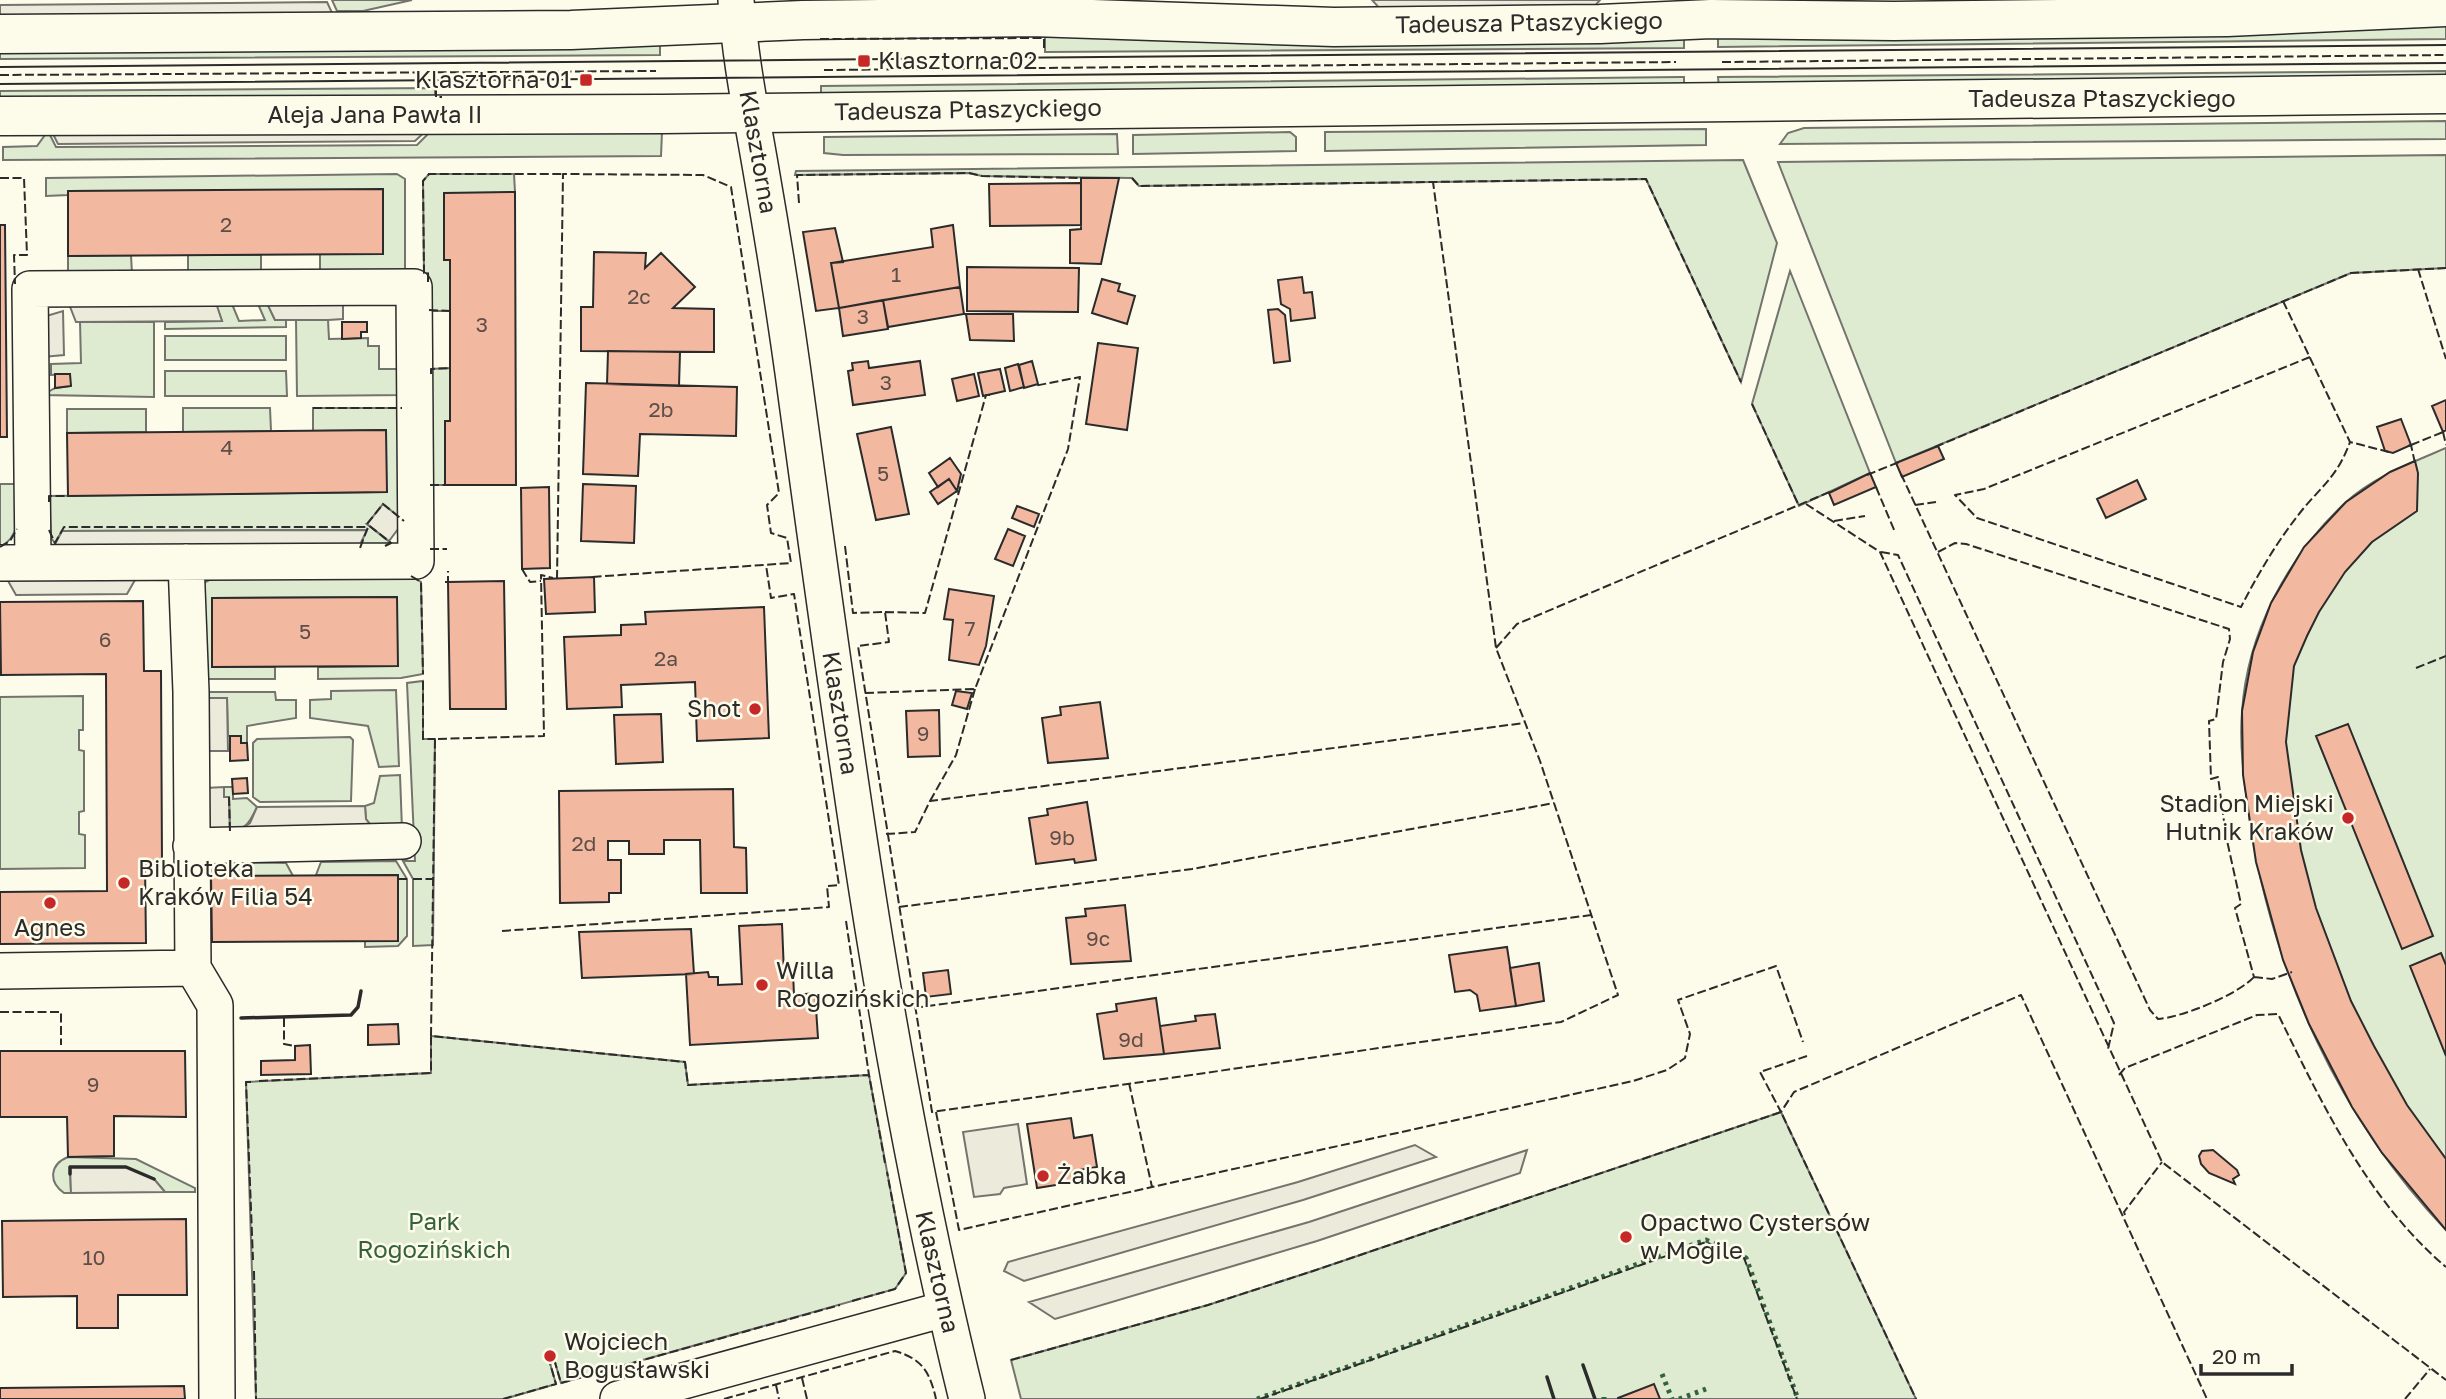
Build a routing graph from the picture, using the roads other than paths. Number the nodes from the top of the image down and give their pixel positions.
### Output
1 (2446, 7) edge
2 (736, 12) edge
3 (0, 34) edge
4 (2446, 94) edge
5 (750, 113) junction
6 (0, 116) edge
7 (186, 562) junction
8 (16, 563) edge
9 (402, 841) dead end
10 (191, 846) junction
11 (193, 968) junction
12 (0, 971) edge
13 (945, 1309) junction
14 (217, 1399) edge
15 (618, 1399) edge
16 (967, 1399) edge

1 - 2 main road, Tadeusza Ptaszyckiego
2 - 3 main road
2 - 5 street, Klasztorna
4 - 5 main road, Tadeusza Ptaszyckiego
5 - 6 main road, Aleja Jana Pawła II
5 - 13 street, Klasztorna
7 - 8 street
7 - 8 street
7 - 10 street
9 - 10 street
10 - 11 street
11 - 12 street
11 - 14 street
13 - 15 street
13 - 16 street, Klasztorna

